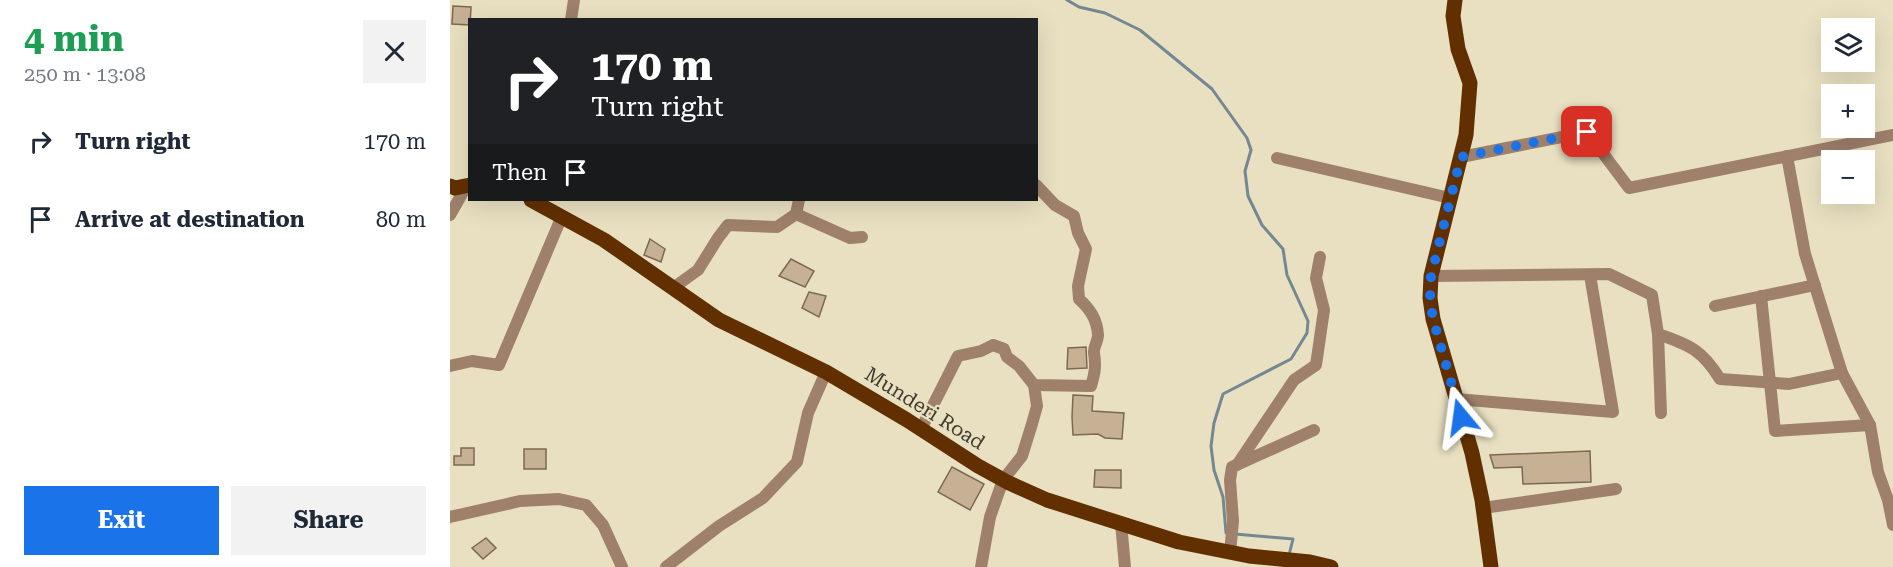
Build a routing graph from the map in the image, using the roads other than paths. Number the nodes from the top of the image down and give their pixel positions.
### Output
1 (574, 0) edge
2 (1455, 0) edge
3 (571, 18) edge
4 (1893, 135) edge
5 (1787, 156) junction
6 (1461, 157) junction
7 (1277, 158) dead end
8 (468, 185) edge
9 (450, 186) edge
10 (1038, 187) edge
11 (1450, 198) junction
12 (538, 201) edge
13 (799, 201) edge
14 (796, 214) junction
15 (450, 215) edge
16 (562, 216) junction
17 (862, 237) dead end
18 (1320, 257) dead end
19 (1590, 274) junction
20 (1431, 276) junction
21 (1815, 285) junction
22 (673, 288) junction
23 (1761, 296) junction
24 (1715, 306) dead end
25 (1658, 334) junction
26 (450, 366) edge
27 (826, 372) junction
28 (1842, 373) junction
29 (1770, 382) junction
30 (1034, 385) junction
31 (1456, 399) junction
32 (1661, 413) dead end
33 (1870, 425) junction
34 (921, 429) junction
35 (1314, 430) dead end
36 (1237, 465) junction
37 (1003, 480) junction
38 (1616, 489) dead end
39 (1483, 508) junction
40 (450, 517) edge
41 (1121, 524) junction
42 (1893, 525) edge
43 (1231, 547) junction
44 (622, 567) edge
45 (666, 567) edge
46 (981, 567) edge
47 (1125, 567) edge
48 (1331, 567) edge
49 (1491, 567) edge

1 - 3 street
2 - 6 main road
4 - 5 street
5 - 6 street
5 - 21 street
6 - 11 main road
7 - 11 street
8 - 9 main road
8 - 15 street
10 - 30 street
11 - 20 main road
12 - 16 main road, Munderi Road
13 - 14 street
14 - 17 street
14 - 22 street
16 - 22 main road, Munderi Road
16 - 26 street
18 - 36 street
19 - 20 street
19 - 25 street
19 - 31 street
20 - 31 main road
21 - 23 street
21 - 28 street
22 - 27 main road, Munderi Road
23 - 24 street
23 - 29 street
25 - 29 street
25 - 32 street
27 - 34 main road, Munderi Road
27 - 45 street
28 - 29 street
28 - 33 street
29 - 33 street
30 - 34 street
30 - 37 street
31 - 39 main road
33 - 42 street
34 - 37 main road, Munderi Road
35 - 36 street
36 - 43 street
37 - 41 main road, Munderi Road
37 - 46 street
38 - 39 street
39 - 49 main road
40 - 44 street
41 - 43 main road, Munderi Road
41 - 47 street
43 - 48 main road, Munderi Road

